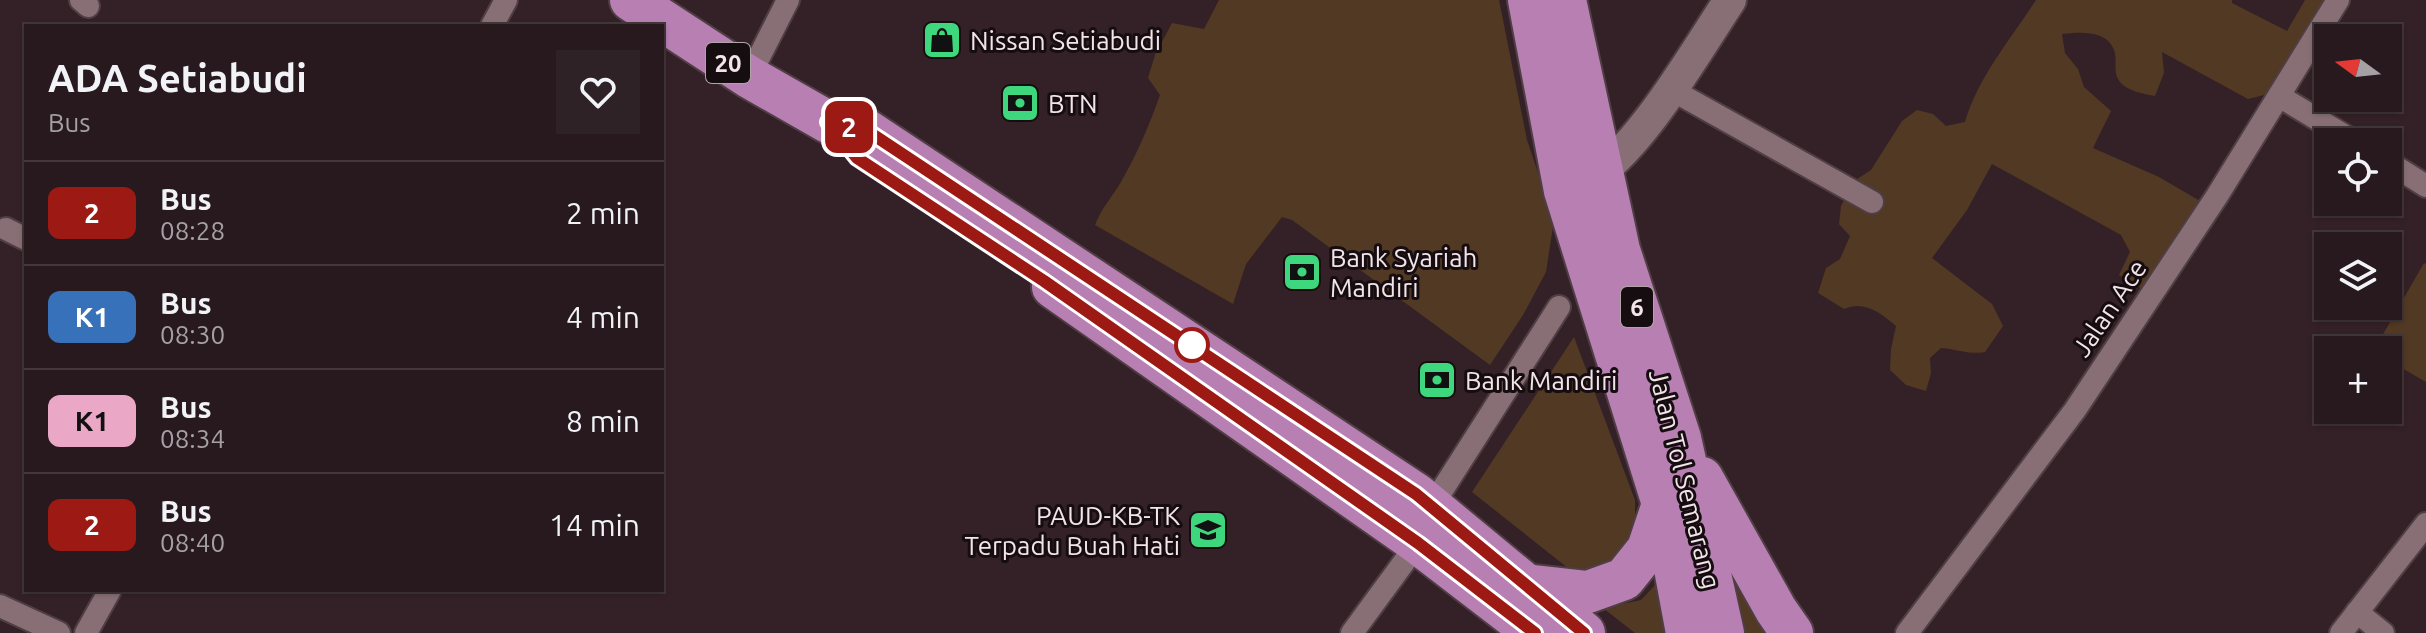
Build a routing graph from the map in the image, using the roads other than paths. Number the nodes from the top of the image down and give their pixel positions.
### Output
1 (506, 0) edge
2 (788, 0) edge
3 (1529, 0) edge
4 (1565, 0) edge
5 (1730, 0) edge
6 (2338, 0) edge
7 (493, 24) edge
8 (664, 24) edge
9 (749, 77) junction
10 (1672, 90) junction
11 (2279, 96) junction
12 (2332, 128) edge
13 (2402, 171) edge
14 (1583, 182) junction
15 (2426, 186) edge
16 (1872, 202) dead end
17 (6, 229) dead end
18 (24, 238) edge
19 (1559, 307) dead end
20 (1680, 438) junction
21 (1663, 504) junction
22 (1425, 524) junction
23 (2426, 524) edge
24 (1525, 585) junction
25 (109, 592) edge
26 (0, 606) edge
27 (2357, 612) junction
28 (59, 633) edge
29 (86, 633) edge
30 (1352, 633) edge
31 (1535, 633) edge
32 (1584, 633) edge
33 (1687, 633) edge
34 (1723, 633) edge
35 (1792, 633) edge
36 (1907, 633) edge
37 (2341, 633) edge
38 (2383, 633) edge

1 - 7 street
2 - 9 street
3 - 14 highway, Jalan Tol Semarang / 6
4 - 14 highway, Jalan Tol Semarang / 6
5 - 10 main road
6 - 11 street, Jalan Ace
8 - 9 highway, 20
9 - 22 highway, 20
10 - 14 main road
10 - 16 street
11 - 12 street
11 - 36 street, Jalan Ace
13 - 15 street
14 - 20 highway, Jalan Tol Semarang / 6
14 - 21 highway, Jalan Tol Semarang / 6
17 - 18 street
19 - 22 street
20 - 34 highway, Jalan Tol Semarang
20 - 35 highway
21 - 24 highway
21 - 33 highway, Jalan Tol Semarang / 6
22 - 24 highway, 20
22 - 30 street
22 - 31 highway, 20
23 - 27 street
24 - 32 highway, 20
25 - 29 street
26 - 28 street
27 - 37 street
27 - 38 street

